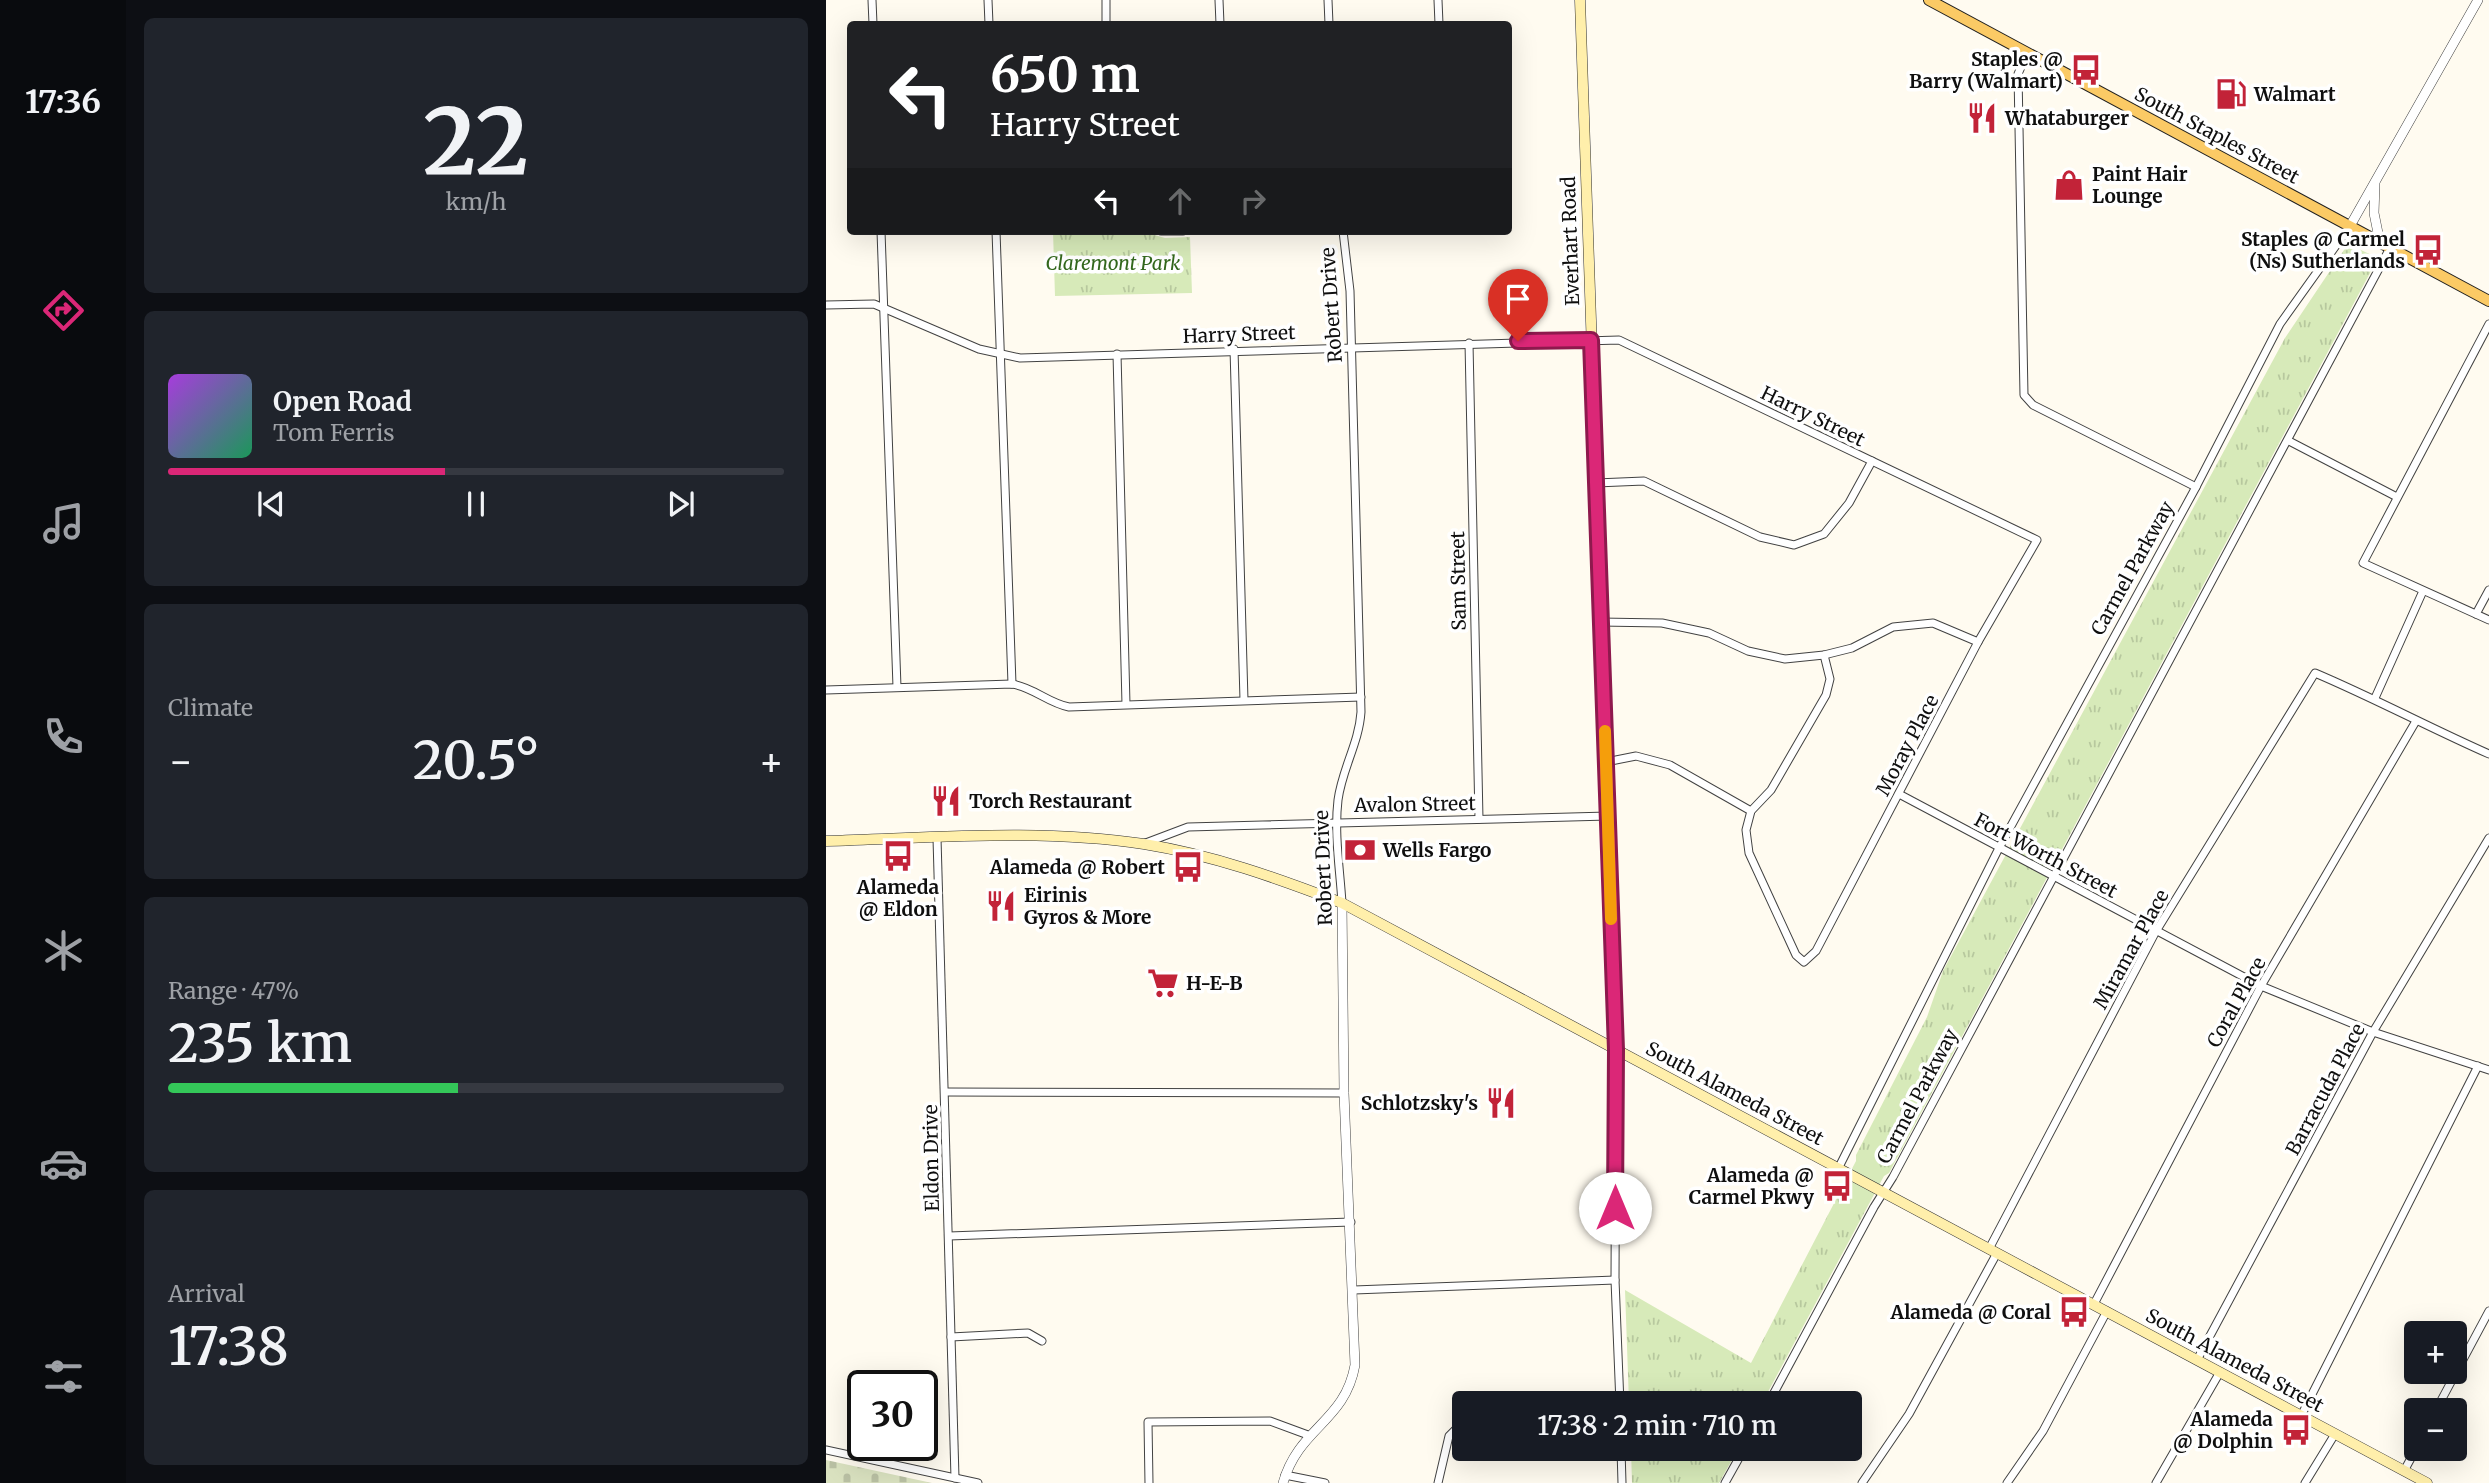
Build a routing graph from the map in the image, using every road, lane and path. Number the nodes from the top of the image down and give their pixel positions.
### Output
1 (872, 0) edge
2 (988, 0) edge
3 (1106, 0) edge
4 (1219, 0) edge
5 (1328, 0) edge
6 (1438, 0) edge
7 (1580, 0) edge
8 (1929, 0) edge
9 (2479, 0) edge
10 (873, 21) edge
11 (989, 21) edge
12 (1107, 21) edge
13 (1220, 21) edge
14 (1329, 21) edge
15 (1439, 21) edge
16 (2027, 53) junction
17 (2375, 182) junction
18 (2350, 226) junction
19 (881, 235) edge
20 (996, 235) edge
21 (1344, 235) edge
22 (2385, 245) junction
23 (2489, 301) edge
24 (826, 305) edge
25 (884, 308) junction
26 (2489, 324) edge
27 (1591, 340) junction
28 (1469, 343) junction
29 (1352, 346) junction
30 (1234, 349) junction
31 (1117, 354) junction
32 (1001, 355) junction
33 (2289, 441) junction
34 (1872, 461) junction
35 (1596, 483) junction
36 (2196, 487) junction
37 (2395, 496) junction
38 (2037, 540) joint
39 (2489, 590) edge
40 (2423, 591) junction
41 (2476, 614) junction
42 (2489, 620) edge
43 (1600, 622) junction
44 (1978, 642) junction
45 (1824, 655) junction
46 (1012, 684) junction
47 (897, 687) junction
48 (826, 690) edge
49 (1361, 697) junction
50 (2375, 698) junction
51 (1244, 700) junction
52 (1126, 704) junction
53 (2416, 721) junction
54 (2489, 754) edge
55 (1606, 762) junction
56 (1899, 794) junction
57 (1751, 811) junction
58 (1608, 816) junction
59 (1479, 819) junction
60 (1337, 821) junction
61 (937, 838) junction
62 (2489, 838) edge
63 (826, 841) edge
64 (1143, 844) junction
65 (1999, 848) junction
66 (2054, 876) junction
67 (1342, 903) junction
68 (2155, 933) junction
69 (2262, 986) junction
70 (2373, 1032) junction
71 (1616, 1050) junction
72 (2478, 1066) junction
73 (2489, 1070) edge
74 (946, 1092) junction
75 (1344, 1093) junction
76 (1839, 1167) junction
77 (1884, 1192) junction
78 (1351, 1222) junction
79 (949, 1236) junction
80 (1993, 1251) junction
81 (1615, 1280) junction
82 (1354, 1290) junction
83 (2094, 1304) junction
84 (2107, 1311) junction
85 (2489, 1311) edge
86 (951, 1337) junction
87 (1042, 1341) dead end
88 (2197, 1360) junction
89 (2220, 1372) junction
90 (1619, 1391) edge
91 (1775, 1391) edge
92 (2442, 1398) edge
93 (2301, 1416) junction
94 (1452, 1433) edge
95 (2335, 1434) junction
96 (1308, 1435) junction
97 (826, 1450) edge
98 (1621, 1461) edge
99 (1737, 1461) edge
100 (2409, 1461) edge
101 (2404, 1471) junction
102 (954, 1478) junction
103 (1284, 1479) edge
104 (978, 1483) edge
105 (1149, 1483) edge
106 (1325, 1483) edge
107 (1438, 1483) edge
108 (1622, 1483) edge
109 (1725, 1483) edge
110 (1862, 1483) edge
111 (2007, 1483) edge
112 (2156, 1483) edge
113 (2305, 1483) edge
114 (2427, 1483) edge

1 - 10 street
2 - 11 street
3 - 12 street
4 - 13 street
5 - 14 street
6 - 15 street
7 - 27 main road, Everhart Road
8 - 16 main road, South Staples Street
9 - 17 street, Carmel Parkway
16 - 18 main road, South Staples Street
16 - 36 street
17 - 18 street, Carmel Parkway
17 - 22 street
18 - 22 main road, South Staples Street
18 - 36 street, Carmel Parkway
19 - 25 street
20 - 32 street
21 - 29 street, Robert Drive
22 - 23 main road, South Staples Street
22 - 33 street, Carmel Parkway
24 - 25 street, Harry Street
25 - 32 street, Harry Street
25 - 47 street
26 - 37 street
27 - 28 street, Harry Street
27 - 34 street, Harry Street
27 - 35 main road, Everhart Road
28 - 29 street, Harry Street
28 - 59 street, Sam Street
29 - 30 street, Harry Street
29 - 49 street, Robert Drive
30 - 31 street, Harry Street
30 - 51 street
31 - 32 street, Harry Street
31 - 52 street
32 - 46 street
33 - 37 street
33 - 66 street, Carmel Parkway
34 - 35 street
34 - 38 street, Harry Street
35 - 43 main road, Everhart Road
36 - 65 street, Carmel Parkway
37 - 40 street
38 - 44 street, Moray Place
39 - 41 street
40 - 41 street
40 - 50 street
41 - 42 street
43 - 45 street
43 - 55 main road, Everhart Road
44 - 45 street
44 - 56 street, Moray Place
45 - 57 street
46 - 47 street
46 - 52 street
47 - 48 street
49 - 51 street
49 - 60 street, Robert Drive
50 - 53 street
50 - 68 street, Miramar Place
51 - 52 street
53 - 54 street
53 - 69 street, Coral Place
55 - 57 street
55 - 58 main road, Everhart Road
56 - 57 street, Moray Place
56 - 65 street, Fort Worth Street
58 - 59 street, Avalon Street
58 - 71 main road, Everhart Road
59 - 60 street, Avalon Street
60 - 64 street, Avalon Street
60 - 67 street, Robert Drive
61 - 63 main road, South Alameda Street
61 - 64 main road, South Alameda Street
61 - 74 street, Eldon Drive
62 - 70 street, Barracuda Place
64 - 67 main road, South Alameda Street
65 - 66 street, Fort Worth Street
65 - 76 street, Carmel Parkway
66 - 68 street, Fort Worth Street
66 - 77 street, Carmel Parkway
67 - 71 main road, South Alameda Street
67 - 75 street, Robert Drive
68 - 69 street, Fort Worth Street
68 - 80 street, Miramar Place
69 - 70 street, Fort Worth Street
69 - 83 street, Coral Place
70 - 72 street, Fort Worth Street
70 - 88 street, Barracuda Place
71 - 76 main road, South Alameda Street
71 - 81 street, Everhart Road
72 - 73 street, Fort Worth Street
72 - 93 street
74 - 75 street
74 - 79 street, Eldon Drive
75 - 78 street, Robert Drive
76 - 77 main road, South Alameda Street
77 - 80 main road, South Alameda Street
77 - 91 street, Carmel Parkway
78 - 79 street
78 - 82 street, Robert Drive
79 - 86 street, Eldon Drive
80 - 83 main road, South Alameda Street
80 - 110 street, Miramar Place
81 - 82 street
81 - 90 street, Everhart Road
82 - 96 street, Robert Drive
83 - 84 main road, South Alameda Street
84 - 88 main road, South Alameda Street
84 - 111 street
85 - 92 street
86 - 87 street
86 - 102 street, Eldon Drive
88 - 89 main road, South Alameda Street
89 - 93 main road, South Alameda Street
89 - 112 street
93 - 95 main road, South Alameda Street
94 - 107 street
95 - 101 main road, South Alameda Street
95 - 113 street
96 - 103 street, Robert Drive
96 - 105 street
97 - 102 street
98 - 108 street
99 - 109 street
100 - 101 street
101 - 114 main road, South Alameda Street
102 - 104 street
103 - 106 street

